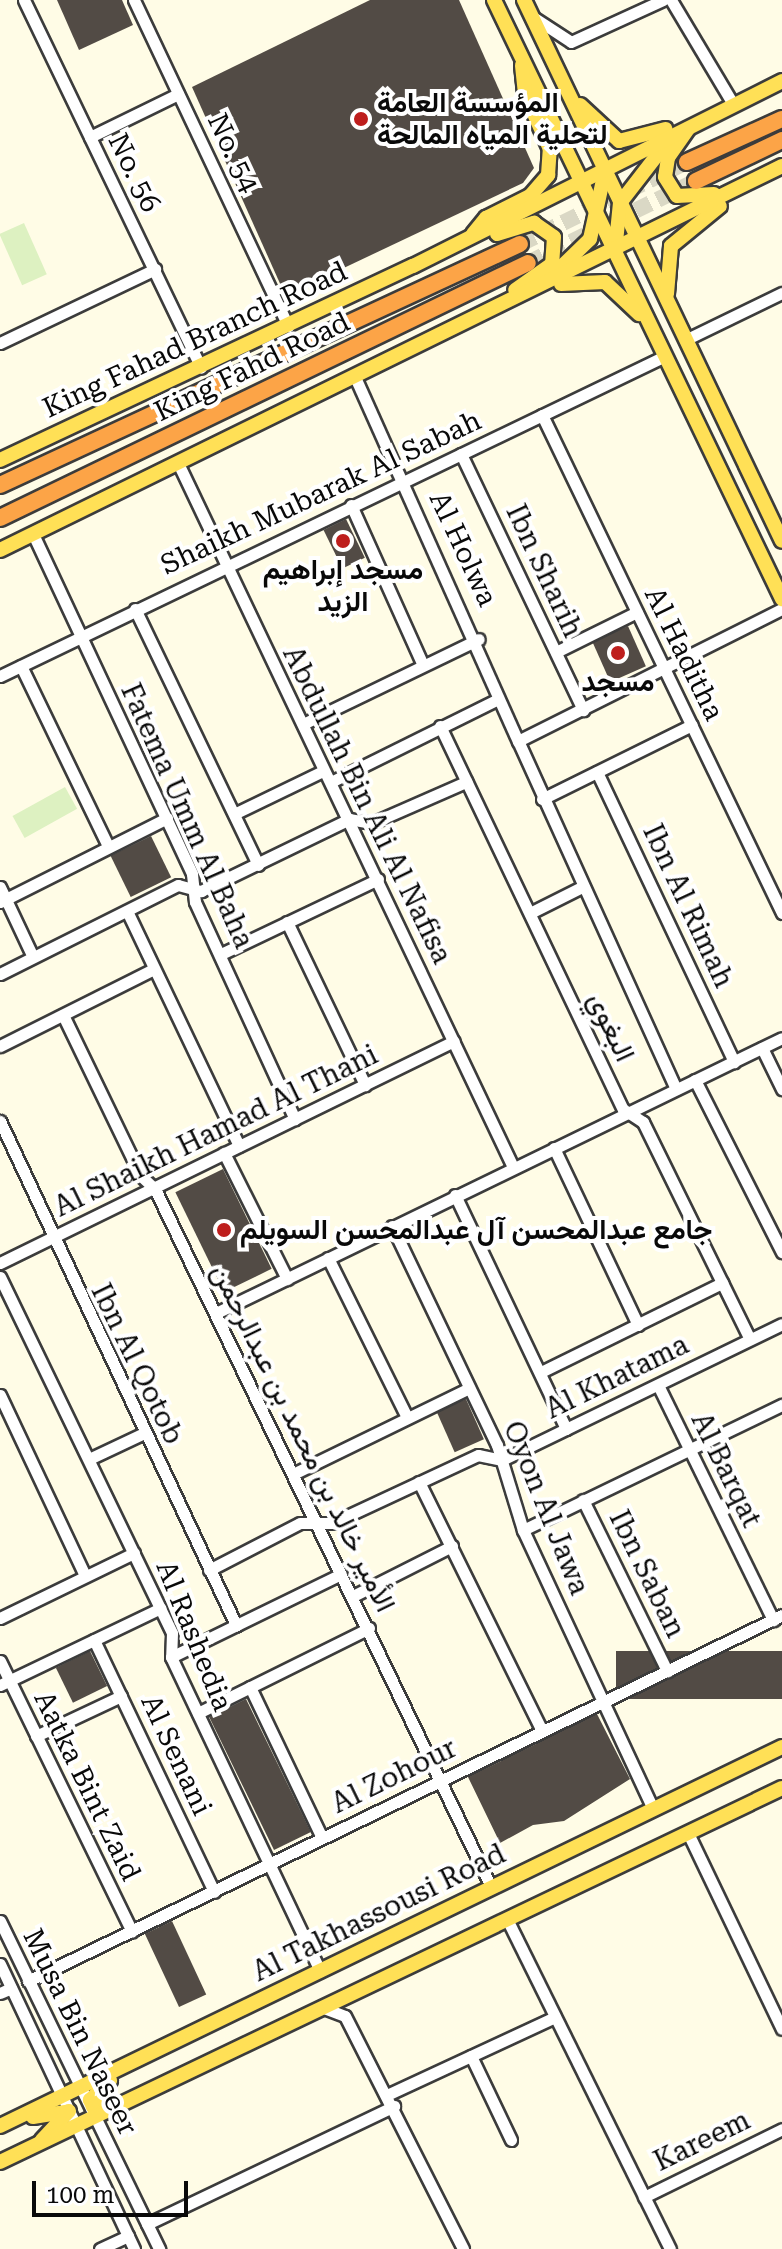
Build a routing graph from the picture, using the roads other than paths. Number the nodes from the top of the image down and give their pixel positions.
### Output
1 (24, 0) edge
2 (134, 0) edge
3 (494, 0) edge
4 (524, 0) edge
5 (663, 0) edge
6 (671, 0) edge
7 (533, 17) junction
8 (523, 59) junction
9 (782, 81) edge
10 (565, 88) junction
11 (178, 94) junction
12 (733, 104) junction
13 (782, 119) edge
14 (691, 126) junction
15 (90, 137) junction
16 (782, 140) edge
17 (687, 162) tunnel mouth
18 (782, 165) edge
19 (605, 171) junction
20 (696, 181) tunnel mouth
21 (580, 183) junction
22 (620, 203) junction
23 (597, 214) junction
24 (471, 238) junction
25 (638, 240) junction
26 (520, 244) tunnel mouth
27 (615, 252) junction
28 (528, 263) tunnel mouth
29 (413, 266) junction
30 (155, 269) junction
31 (782, 293) edge
32 (666, 298) junction
33 (468, 321) junction
34 (288, 326) junction
35 (652, 328) junction
36 (685, 340) junction
37 (0, 343) edge
38 (665, 356) junction
39 (201, 368) junction
40 (355, 377) junction
41 (542, 415) junction
42 (461, 454) junction
43 (0, 460) edge
44 (178, 463) junction
45 (403, 480) junction
46 (0, 485) edge
47 (351, 505) junction
48 (0, 518) edge
49 (33, 534) junction
50 (782, 541) edge
51 (0, 550) edge
52 (225, 567) junction
53 (782, 599) edge
54 (135, 609) junction
55 (782, 609) edge
56 (637, 612) junction
57 (82, 637) junction
58 (479, 639) junction
59 (556, 652) junction
60 (423, 665) junction
61 (21, 666) junction
62 (664, 670) junction
63 (0, 676) edge
64 (498, 699) junction
65 (583, 710) junction
66 (303, 724) junction
67 (692, 725) junction
68 (440, 726) junction
69 (518, 745) junction
70 (323, 771) junction
71 (597, 772) junction
72 (331, 782) junction
73 (466, 782) junction
74 (542, 799) junction
75 (236, 813) junction
76 (167, 818) junction
77 (349, 819) junction
78 (108, 846) junction
79 (258, 865) junction
80 (378, 879) junction
81 (0, 887) edge
82 (582, 887) junction
83 (194, 888) junction
84 (3, 901) edge
85 (127, 911) junction
86 (530, 913) junction
87 (782, 913) edge
88 (287, 922) junction
89 (221, 954) junction
90 (33, 957) junction
91 (154, 969) junction
92 (0, 974) edge
93 (63, 1015) junction
94 (782, 1038) edge
95 (454, 1041) junction
96 (0, 1046) edge
97 (762, 1048) junction
98 (734, 1062) junction
99 (695, 1080) junction
100 (365, 1085) junction
101 (676, 1089) junction
102 (782, 1089) edge
103 (629, 1112) junction
104 (295, 1119) junction
105 (0, 1121) edge
106 (239, 1146) junction
107 (554, 1148) junction
108 (224, 1153) junction
109 (513, 1167) junction
110 (155, 1189) junction
111 (455, 1195) junction
112 (392, 1226) junction
113 (778, 1236) edge
114 (54, 1237) junction
115 (782, 1252) edge
116 (328, 1258) junction
117 (0, 1263) edge
118 (0, 1277) edge
119 (287, 1279) junction
120 (722, 1283) junction
121 (216, 1313) junction
122 (782, 1324) edge
123 (638, 1325) junction
124 (750, 1339) junction
125 (541, 1372) junction
126 (658, 1385) junction
127 (469, 1388) junction
128 (0, 1395) edge
129 (782, 1405) edge
130 (407, 1417) junction
131 (566, 1429) junction
132 (144, 1433) junction
133 (689, 1449) junction
134 (89, 1459) junction
135 (502, 1460) junction
136 (293, 1474) junction
137 (419, 1482) junction
138 (583, 1500) junction
139 (314, 1519) junction
140 (523, 1530) junction
141 (452, 1546) junction
142 (134, 1553) junction
143 (209, 1570) junction
144 (341, 1574) junction
145 (85, 1576) junction
146 (353, 1596) junction
147 (161, 1608) junction
148 (777, 1617) edge
149 (0, 1618) edge
150 (236, 1625) junction
151 (369, 1628) junction
152 (94, 1640) junction
153 (171, 1657) junction
154 (0, 1661) edge
155 (667, 1671) junction
156 (5, 1682) edge
157 (250, 1687) junction
158 (121, 1696) junction
159 (604, 1701) junction
160 (198, 1713) junction
161 (542, 1731) junction
162 (36, 1736) junction
163 (782, 1747) edge
164 (441, 1781) junction
165 (782, 1788) edge
166 (653, 1809) junction
167 (688, 1833) junction
168 (322, 1838) junction
169 (269, 1866) junction
170 (491, 1887) junction
171 (214, 1892) junction
172 (507, 1919) junction
173 (0, 1921) edge
174 (132, 1932) junction
175 (0, 1964) edge
176 (320, 1971) junction
177 (28, 1981) junction
178 (6, 1990) edge
179 (324, 2008) junction
180 (555, 2017) junction
181 (782, 2029) edge
182 (471, 2056) junction
183 (70, 2070) junction
184 (118, 2072) junction
185 (56, 2076) junction
186 (81, 2090) junction
187 (389, 2094) junction
188 (66, 2097) junction
189 (132, 2098) junction
190 (394, 2106) junction
191 (21, 2117) junction
192 (86, 2120) junction
193 (0, 2126) edge
194 (782, 2129) edge
195 (103, 2137) junction
196 (511, 2140) dead end
197 (39, 2143) junction
198 (90, 2147) junction
199 (0, 2162) edge
200 (644, 2197) junction
201 (147, 2224) junction
202 (128, 2236) junction
203 (100, 2249) edge
204 (134, 2249) edge
205 (159, 2249) edge
206 (463, 2249) edge
207 (670, 2249) edge

1 - 15 street, No. 56
2 - 11 street, No. 54
3 - 8 main road
4 - 7 main road
5 - 7 street
6 - 12 street
7 - 10 main road
8 - 21 main road
8 - 24 main road
9 - 12 main road
10 - 12 main road
10 - 19 main road
11 - 15 street
11 - 34 street, No. 54
12 - 14 main road
13 - 17 highway
14 - 18 main road
14 - 19 main road
14 - 22 main road
15 - 30 street, No. 56
16 - 20 highway
18 - 25 main road
18 - 32 main road
19 - 21 main road
19 - 22 main road
19 - 23 main road
21 - 23 main road
21 - 24 main road
22 - 25 main road
22 - 27 main road
23 - 27 main road
23 - 33 main road
24 - 29 main road
25 - 27 main road
25 - 32 main road
26 - 46 highway, King Fahd Road
27 - 33 main road
27 - 35 main road
28 - 48 highway, King Fahd Road
29 - 33 main road
29 - 34 main road, King Fahad Branch Road
30 - 37 street
30 - 39 street, No. 56
31 - 36 street
32 - 36 main road
33 - 35 main road
33 - 40 main road
34 - 39 main road, King Fahad Branch Road
35 - 38 main road
36 - 50 main road
38 - 41 street, Shaikh Mubarak Al Sabah
38 - 53 main road
39 - 43 main road, King Fahad Branch Road
40 - 44 main road
40 - 45 street, Al Holwa
41 - 42 street, Shaikh Mubarak Al Sabah
41 - 56 street, Al Haditha
42 - 45 street, Shaikh Mubarak Al Sabah
42 - 59 street, Ibn Sharih
44 - 49 main road
44 - 52 street, Abdullah Bin Ali Al Nafisa
45 - 47 street, Shaikh Mubarak Al Sabah
45 - 58 street, Al Holwa
47 - 52 street, Shaikh Mubarak Al Sabah
47 - 60 street
49 - 51 main road
49 - 57 street, Fatema Umm Al Baha
52 - 54 street, Shaikh Mubarak Al Sabah
52 - 66 street, Abdullah Bin Ali Al Nafisa
54 - 57 street, Shaikh Mubarak Al Sabah
54 - 75 street
55 - 62 street
56 - 59 street
56 - 62 street, Al Haditha
57 - 61 street, Shaikh Mubarak Al Sabah
57 - 76 street, Fatema Umm Al Baha
58 - 60 street
58 - 64 street, Al Holwa
59 - 65 street, Ibn Sharih
60 - 66 street
61 - 63 street, Shaikh Mubarak Al Sabah
61 - 78 street
62 - 65 street
62 - 67 street, Al Haditha
64 - 68 street
64 - 69 street, Al Holwa
65 - 69 street
66 - 70 street, Abdullah Bin Ali Al Nafisa
67 - 71 street
67 - 87 street, Al Haditha
68 - 72 street
68 - 73 street, البغوي
69 - 74 street, Al Holwa
70 - 72 street, Abdullah Bin Ali Al Nafisa
70 - 75 street
71 - 74 street
71 - 98 street, Ibn Al Rimah
72 - 77 street, Abdullah Bin Ali Al Nafisa
73 - 77 street
73 - 86 street, البغوي
74 - 82 street, Al Holwa
75 - 79 street
76 - 78 street
76 - 83 street, Fatema Umm Al Baha
77 - 79 street
77 - 80 street, Abdullah Bin Ali Al Nafisa
78 - 84 street
79 - 83 street
80 - 88 street
80 - 95 street, Abdullah Bin Ali Al Nafisa
81 - 84 street
82 - 86 street
82 - 101 street, Al Holwa
83 - 85 street
83 - 89 street, Fatema Umm Al Baha
84 - 90 street
85 - 90 street
85 - 91 street
86 - 103 street, البغوي
88 - 89 street
88 - 100 street
89 - 104 street, Fatema Umm Al Baha
90 - 92 street
91 - 93 street
91 - 106 street
93 - 96 street
93 - 110 street, الأمير خالد بن محمد بن عبدالرحمن
94 - 97 street
95 - 100 street, Al Shaikh Hamad Al Thani
95 - 109 street, Abdullah Bin Ali Al Nafisa
97 - 98 street
97 - 102 street
98 - 99 street
99 - 101 street
99 - 113 street
100 - 104 street, Al Shaikh Hamad Al Thani
101 - 103 street
103 - 107 street
103 - 120 street, البغوي
104 - 106 street, Al Shaikh Hamad Al Thani
105 - 114 street, Ibn Al Qotob
106 - 108 street, Al Shaikh Hamad Al Thani
107 - 109 street
107 - 123 street
108 - 110 street, Al Shaikh Hamad Al Thani
108 - 119 street
109 - 111 street
110 - 114 street, Al Shaikh Hamad Al Thani
110 - 121 street, الأمير خالد بن محمد بن عبدالرحمن
111 - 112 street
111 - 125 street
112 - 116 street
112 - 127 street, Oyon Al Jawa
113 - 115 street
114 - 117 street, Al Shaikh Hamad Al Thani
114 - 132 street, Ibn Al Qotob
116 - 119 street
116 - 130 street
118 - 134 street, Al Rashedia
119 - 121 street
120 - 123 street
120 - 124 street, البغوي
121 - 136 street, الأمير خالد بن محمد بن عبدالرحمن
122 - 124 street, Al Khatama
123 - 125 street
124 - 126 street, Al Khatama
125 - 131 street
126 - 131 street, Al Khatama
126 - 133 street, Al Barqat
127 - 130 street
127 - 135 street, Oyon Al Jawa
128 - 145 street
129 - 133 street
130 - 136 street
131 - 135 street, Al Khatama
132 - 134 street
132 - 143 street, Ibn Al Qotob
133 - 138 street
133 - 148 street, Al Barqat
134 - 142 street, Al Rashedia
135 - 137 street, Al Khatama
135 - 140 street, Oyon Al Jawa
136 - 139 street, الأمير خالد بن محمد بن عبدالرحمن
137 - 139 street, Al Khatama
137 - 141 street
138 - 140 street
138 - 155 street, Ibn Saban
139 - 143 street, Al Khatama
139 - 144 street, الأمير خالد بن محمد بن عبدالرحمن
140 - 159 street, Oyon Al Jawa
141 - 146 street
141 - 161 street
142 - 145 street
142 - 147 street, Al Rashedia
143 - 150 street, Ibn Al Qotob
144 - 146 street, الأمير خالد بن محمد بن عبدالرحمن
144 - 150 street
145 - 149 street
146 - 151 street, الأمير خالد بن محمد بن عبدالرحمن
147 - 152 street
147 - 153 street, Al Rashedia
148 - 155 street, Al Zohour
150 - 153 street
151 - 157 street
151 - 164 street, الأمير خالد بن محمد بن عبدالرحمن
152 - 156 street
152 - 158 street, Al Senani
153 - 160 street, Al Rashedia
154 - 156 street, Aatka Bint Zaid
155 - 159 street, Al Zohour
156 - 162 street, Aatka Bint Zaid
157 - 160 street
157 - 168 street
158 - 162 street
158 - 171 street, Al Senani
159 - 161 street, Al Zohour
159 - 166 street, Oyon Al Jawa
160 - 169 street, Al Rashedia
161 - 164 street, Al Zohour
162 - 174 street, Aatka Bint Zaid
163 - 166 main road, Al Takhassousi Road
164 - 168 street, Al Zohour
164 - 170 street, الأمير خالد بن محمد بن عبدالرحمن
165 - 167 main road
166 - 170 main road, Al Takhassousi Road
167 - 172 main road
167 - 181 street
168 - 169 street, Al Zohour
169 - 171 street, Al Zohour
169 - 176 street, Al Rashedia
170 - 176 main road, Al Takhassousi Road
171 - 174 street, Al Zohour
172 - 179 main road
172 - 180 street
173 - 177 street, Musa Bin Naseer
174 - 177 street, Al Zohour
175 - 178 street
176 - 184 main road, Al Takhassousi Road
177 - 183 street, Musa Bin Naseer
178 - 185 street
179 - 187 street
179 - 189 main road
180 - 182 street
180 - 200 street
182 - 187 street
182 - 196 street
183 - 185 street
183 - 186 street, Musa Bin Naseer
184 - 186 main road, Al Takhassousi Road
184 - 189 main road
185 - 188 street
186 - 188 main road, Al Takhassousi Road
186 - 192 street, Musa Bin Naseer
187 - 190 street
188 - 191 main road, Al Takhassousi Road
188 - 192 street
189 - 192 main road
190 - 201 street
190 - 206 street
191 - 193 main road, Al Takhassousi Road
191 - 197 main road
192 - 195 street, Musa Bin Naseer
192 - 197 main road
192 - 198 street
194 - 200 street, Kareem
195 - 198 street
195 - 201 street, Musa Bin Naseer
197 - 199 main road
198 - 202 street
200 - 207 street
201 - 205 street, Musa Bin Naseer
202 - 203 street
202 - 204 street

